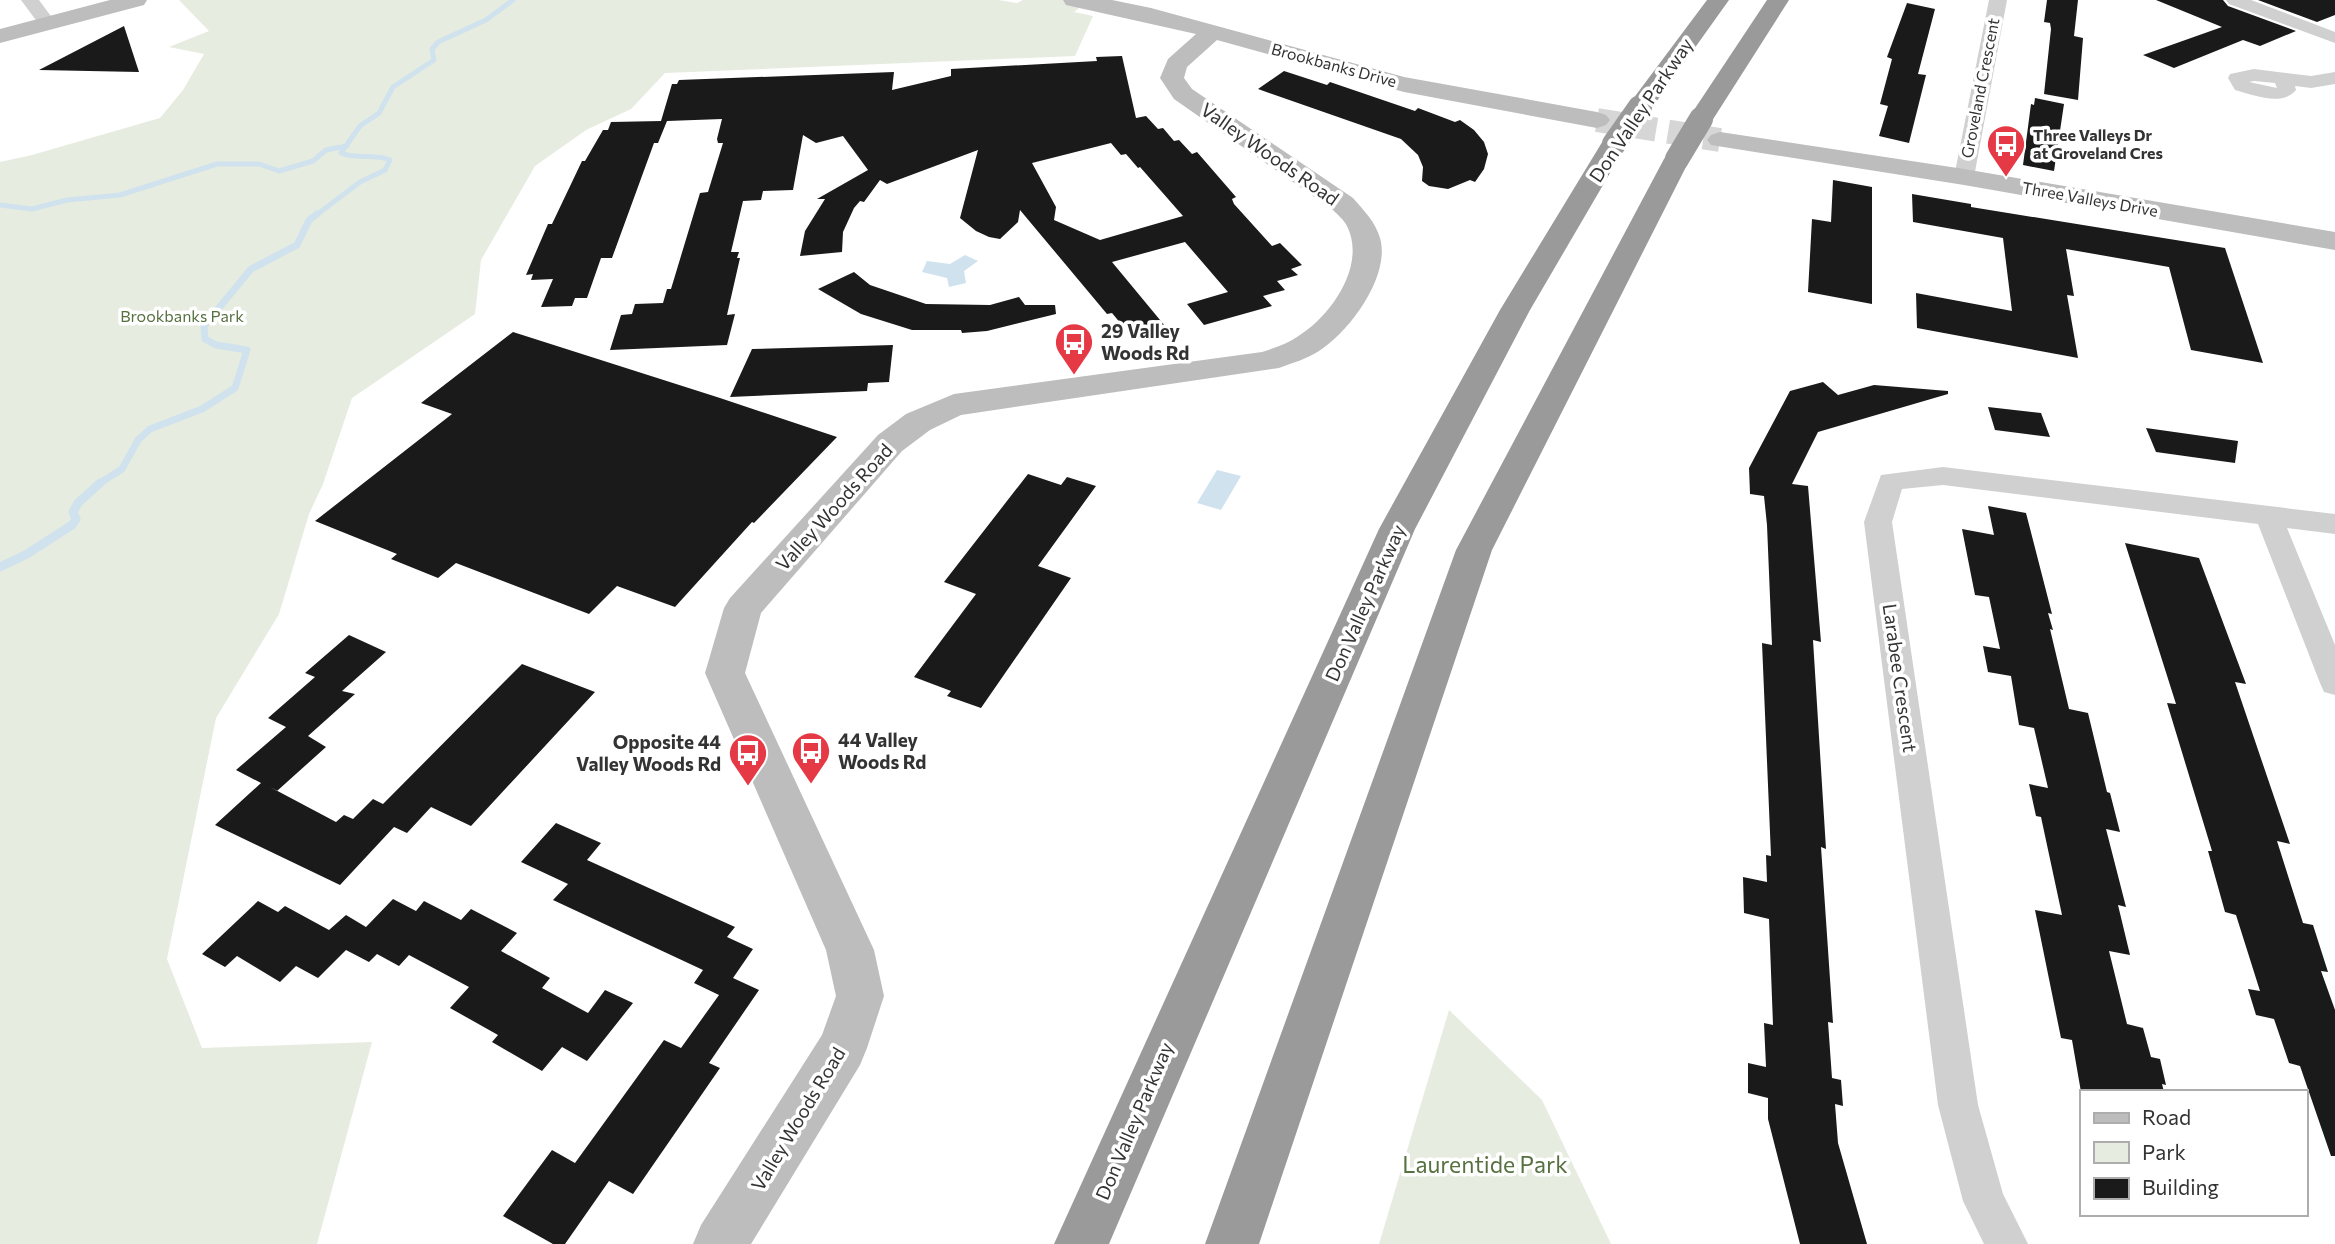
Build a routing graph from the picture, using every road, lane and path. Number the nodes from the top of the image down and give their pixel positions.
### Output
1 (30, 0) edge
2 (136, 0) edge
3 (1074, 0) edge
4 (1718, 0) edge
5 (1778, 0) edge
6 (1998, 0) edge
7 (2235, 0) edge
8 (47, 23) junction
9 (1214, 31) junction
10 (0, 36) edge
11 (2335, 38) edge
12 (2335, 78) edge
13 (2283, 80) dead end
14 (1606, 132) junction
15 (1720, 140) tunnel mouth
16 (1964, 177) junction
17 (2335, 241) edge
18 (2268, 514) junction
19 (2335, 524) edge
20 (2335, 683) edge
21 (720, 1244) edge
22 (1081, 1244) edge
23 (1233, 1244) edge
24 (2007, 1244) edge

1 - 8 street
2 - 8 street
3 - 9 street, Brookbanks Drive
4 - 14 highway, Don Valley Parkway, bridge
5 - 23 highway, bridge
6 - 16 street, Groveland Crescent
7 - 11 street
8 - 10 street
9 - 14 street, Brookbanks Drive
9 - 21 street, Valley Woods Road
12 - 13 street
14 - 22 highway, Don Valley Parkway
15 - 16 street, Three Valleys Drive
16 - 17 street, Three Valleys Drive
18 - 19 street, Larabee Crescent
18 - 20 street
18 - 24 street, Larabee Crescent

